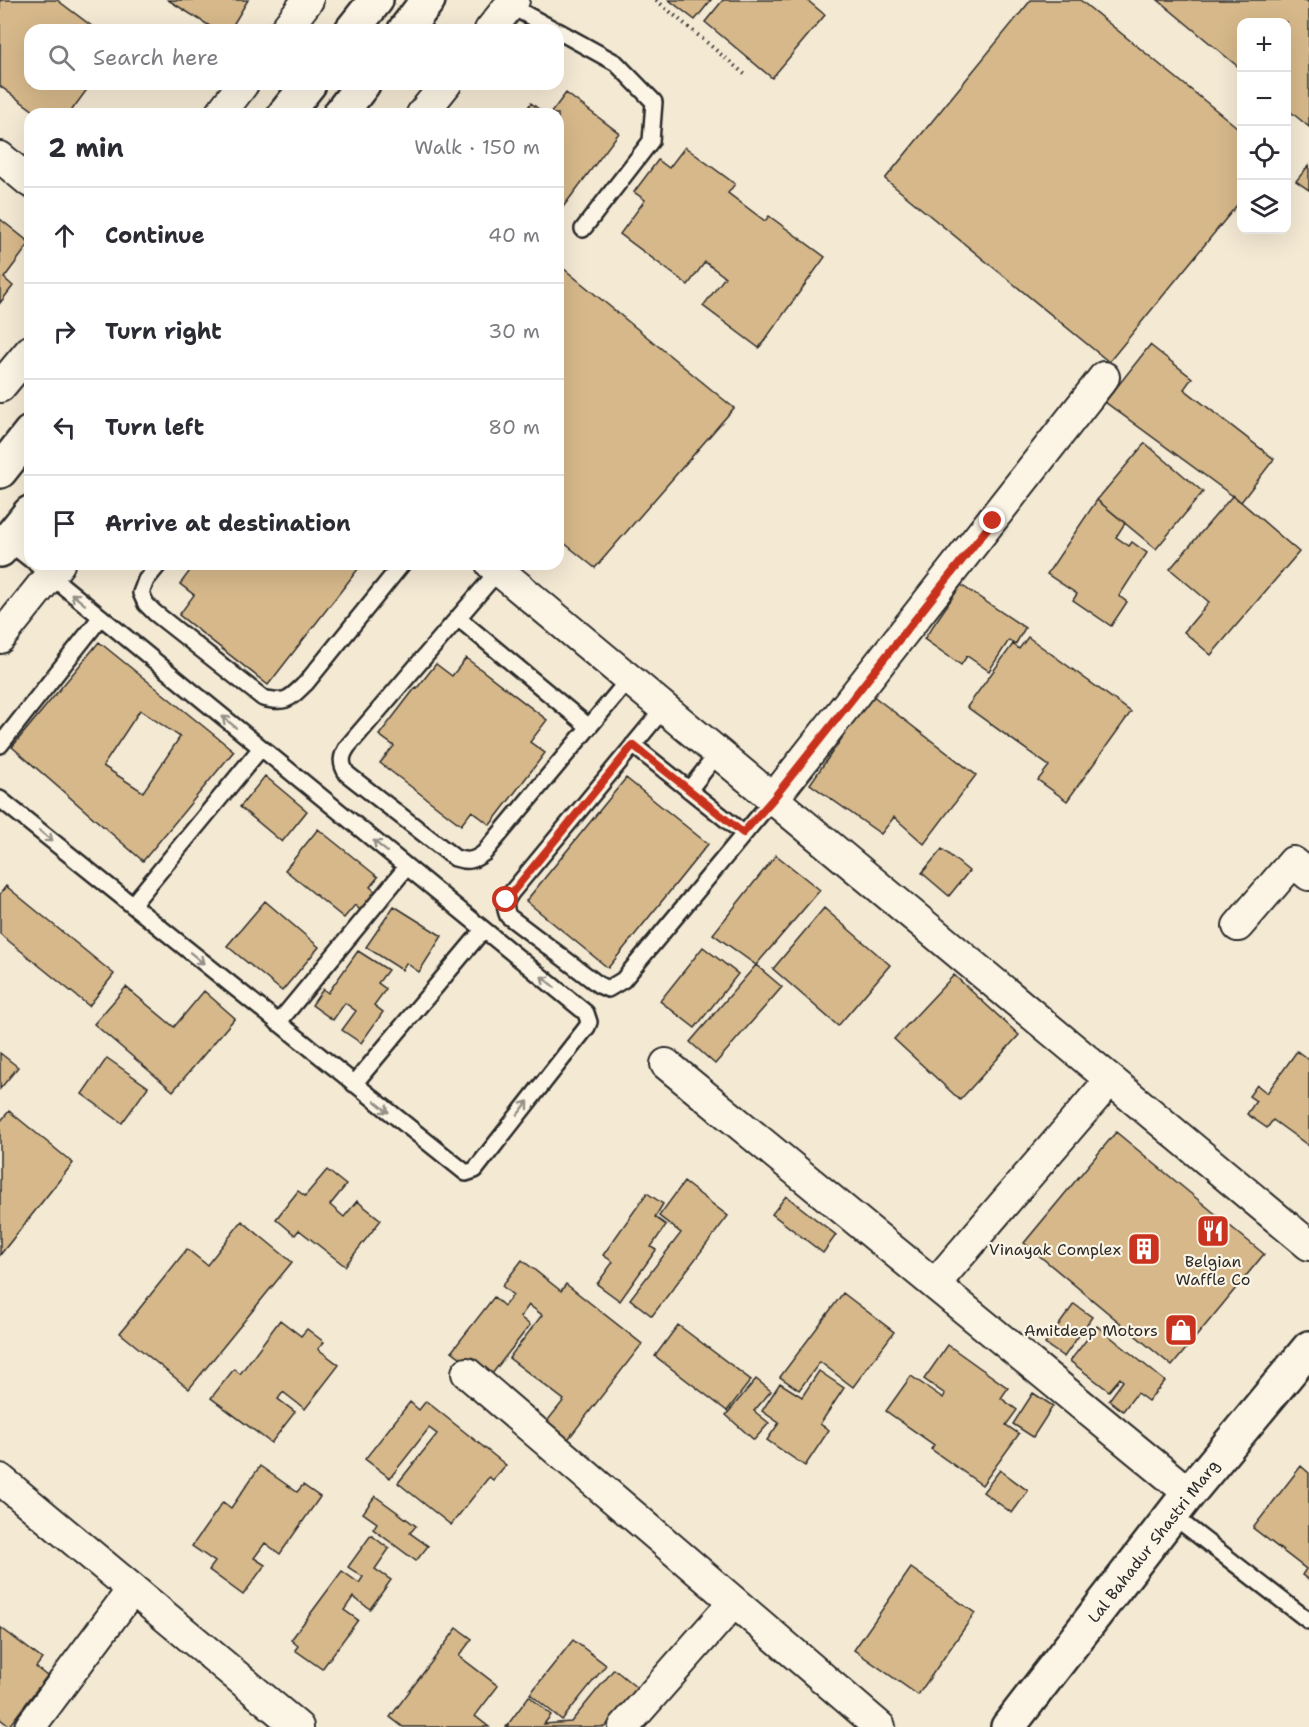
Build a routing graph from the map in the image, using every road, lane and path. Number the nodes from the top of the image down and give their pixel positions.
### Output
1 (309, 0) edge
2 (376, 0) edge
3 (428, 0) edge
4 (656, 0) edge
5 (508, 2) edge
6 (290, 24) edge
7 (357, 24) edge
8 (410, 24) edge
9 (494, 24) edge
10 (545, 24) edge
11 (564, 35) edge
12 (748, 77) dead end
13 (238, 90) edge
14 (304, 90) edge
15 (358, 90) edge
16 (441, 90) edge
17 (225, 108) edge
18 (290, 108) edge
19 (345, 108) edge
20 (427, 108) edge
21 (0, 158) edge
22 (24, 177) edge
23 (583, 229) dead end
24 (24, 358) edge
25 (1104, 377) dead end
26 (0, 387) edge
27 (24, 441) edge
28 (0, 471) edge
29 (26, 570) edge
30 (43, 570) edge
31 (154, 570) edge
32 (397, 570) edge
33 (493, 570) edge
34 (499, 570) edge
35 (101, 617) junction
36 (458, 618) junction
37 (0, 638) edge
38 (629, 679) junction
39 (664, 708) junction
40 (589, 728) junction
41 (0, 745) edge
42 (633, 745) junction
43 (261, 748) junction
44 (718, 753) junction
45 (689, 790) junction
46 (0, 799) edge
47 (773, 799) junction
48 (743, 833) junction
49 (406, 868) junction
50 (1309, 875) edge
51 (132, 905) junction
52 (1238, 926) dead end
53 (483, 930) junction
54 (278, 1023) junction
55 (666, 1064) dead end
56 (1110, 1080) junction
57 (354, 1084) junction
58 (1309, 1245) edge
59 (935, 1284) junction
60 (1307, 1353) edge
61 (467, 1373) dead end
62 (0, 1479) edge
63 (1181, 1504) junction
64 (132, 1590) junction
65 (734, 1603) junction
66 (1309, 1621) edge
67 (30, 1727) edge
68 (298, 1727) edge
69 (624, 1727) edge
70 (880, 1727) edge
71 (1008, 1727) edge

1 - 6 street
2 - 7 street
3 - 8 street
4 - 12 path
5 - 9 street
5 - 10 lane
11 - 23 lane
13 - 17 street
14 - 18 street
15 - 19 street
16 - 20 street
21 - 22 street
24 - 26 street
25 - 47 street
27 - 28 street
29 - 37 street
35 -> 30 lane
31 - 32 lane
33 - 36 lane
34 - 38 street
35 - 41 lane
43 -> 35 lane
36 - 40 lane
36 - 40 lane
38 - 39 street
38 - 40 lane
39 - 42 lane
39 - 44 street
42 - 45 lane
42 - 48 lane
49 -> 43 lane
43 - 51 lane
44 - 45 lane
44 - 47 street
45 - 48 lane
46 -> 51 lane
47 - 48 lane
47 - 56 street
49 - 53 lane
49 - 54 lane
50 - 52 street
51 -> 54 lane
53 - 57 lane
57 -> 53 lane
54 - 57 lane
55 - 59 street
56 - 58 street
56 - 59 street
59 - 63 street
60 - 63 street, Lal Bahadur Shastri Marg
61 - 65 street
62 - 64 street
63 - 66 lane
63 - 71 street, Lal Bahadur Shastri Marg
64 - 67 street
64 - 68 street
65 - 69 street
65 - 70 street

